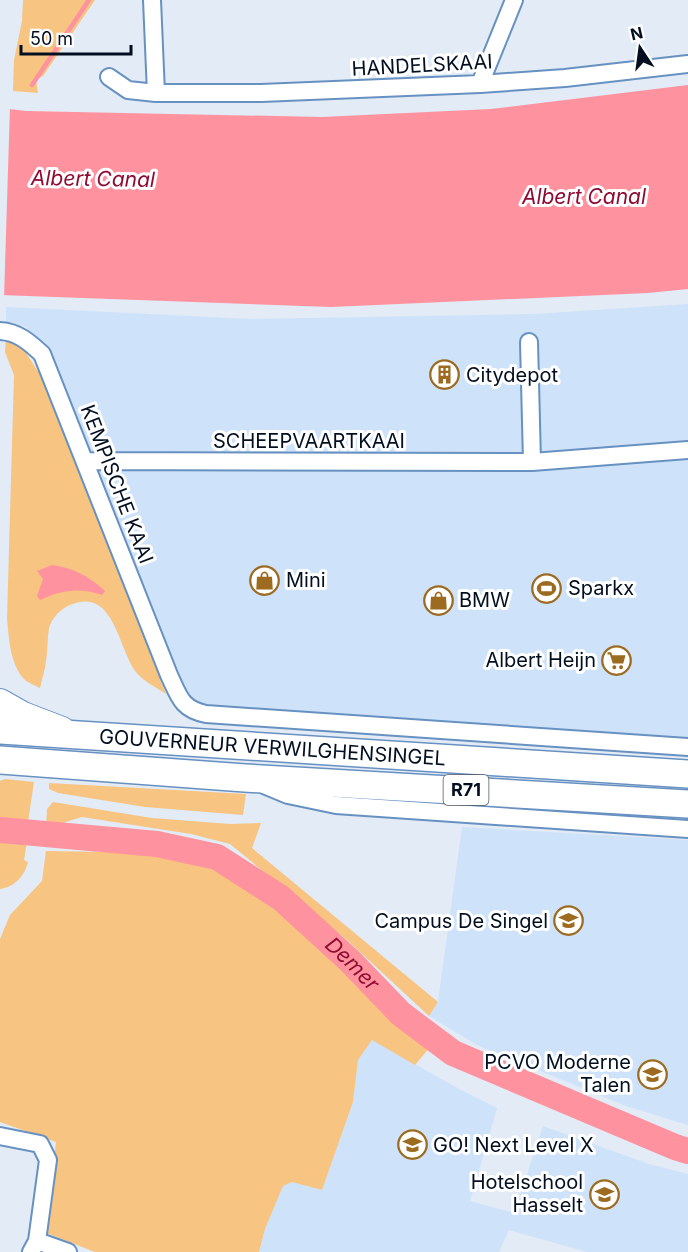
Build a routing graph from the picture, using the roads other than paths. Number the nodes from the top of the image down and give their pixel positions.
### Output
1 (152, 0) edge
2 (514, 0) edge
3 (688, 64) edge
4 (109, 77) dead end
5 (480, 84) junction
6 (156, 93) junction
7 (0, 331) edge
8 (529, 342) dead end
9 (688, 450) edge
10 (85, 461) junction
11 (532, 462) junction
12 (170, 675) joint
13 (0, 702) edge
14 (0, 730) edge
15 (74, 734) junction
16 (688, 747) edge
17 (0, 760) edge
18 (688, 774) edge
19 (245, 778) junction
20 (688, 804) edge
21 (688, 829) edge
22 (0, 1136) edge
23 (34, 1246) edge
24 (68, 1252) edge

1 - 6 street
2 - 5 street
3 - 5 street, HANDELSKAAI
4 - 6 street, HANDELSKAAI
5 - 6 street, HANDELSKAAI
7 - 10 street, KEMPISCHE KAAI
8 - 11 street
9 - 11 street, SCHEEPVAARTKAAI
10 - 11 street, SCHEEPVAARTKAAI
10 - 12 street, KEMPISCHE KAAI
12 - 16 street, GOUVERNEUR VERWILGHENSINGEL
13 - 15 main road
14 - 15 highway, GOUVERNEUR VERWILGHENSINGEL / R71
15 - 18 highway, GOUVERNEUR VERWILGHENSINGEL / R71
17 - 19 highway, GOUVERNEUR VERWILGHENSINGEL / R71
19 - 20 highway, GOUVERNEUR VERWILGHENSINGEL / R71
19 - 21 street, GOUVERNEUR VERWILGHENSINGEL
22 - 23 street
23 - 24 street

